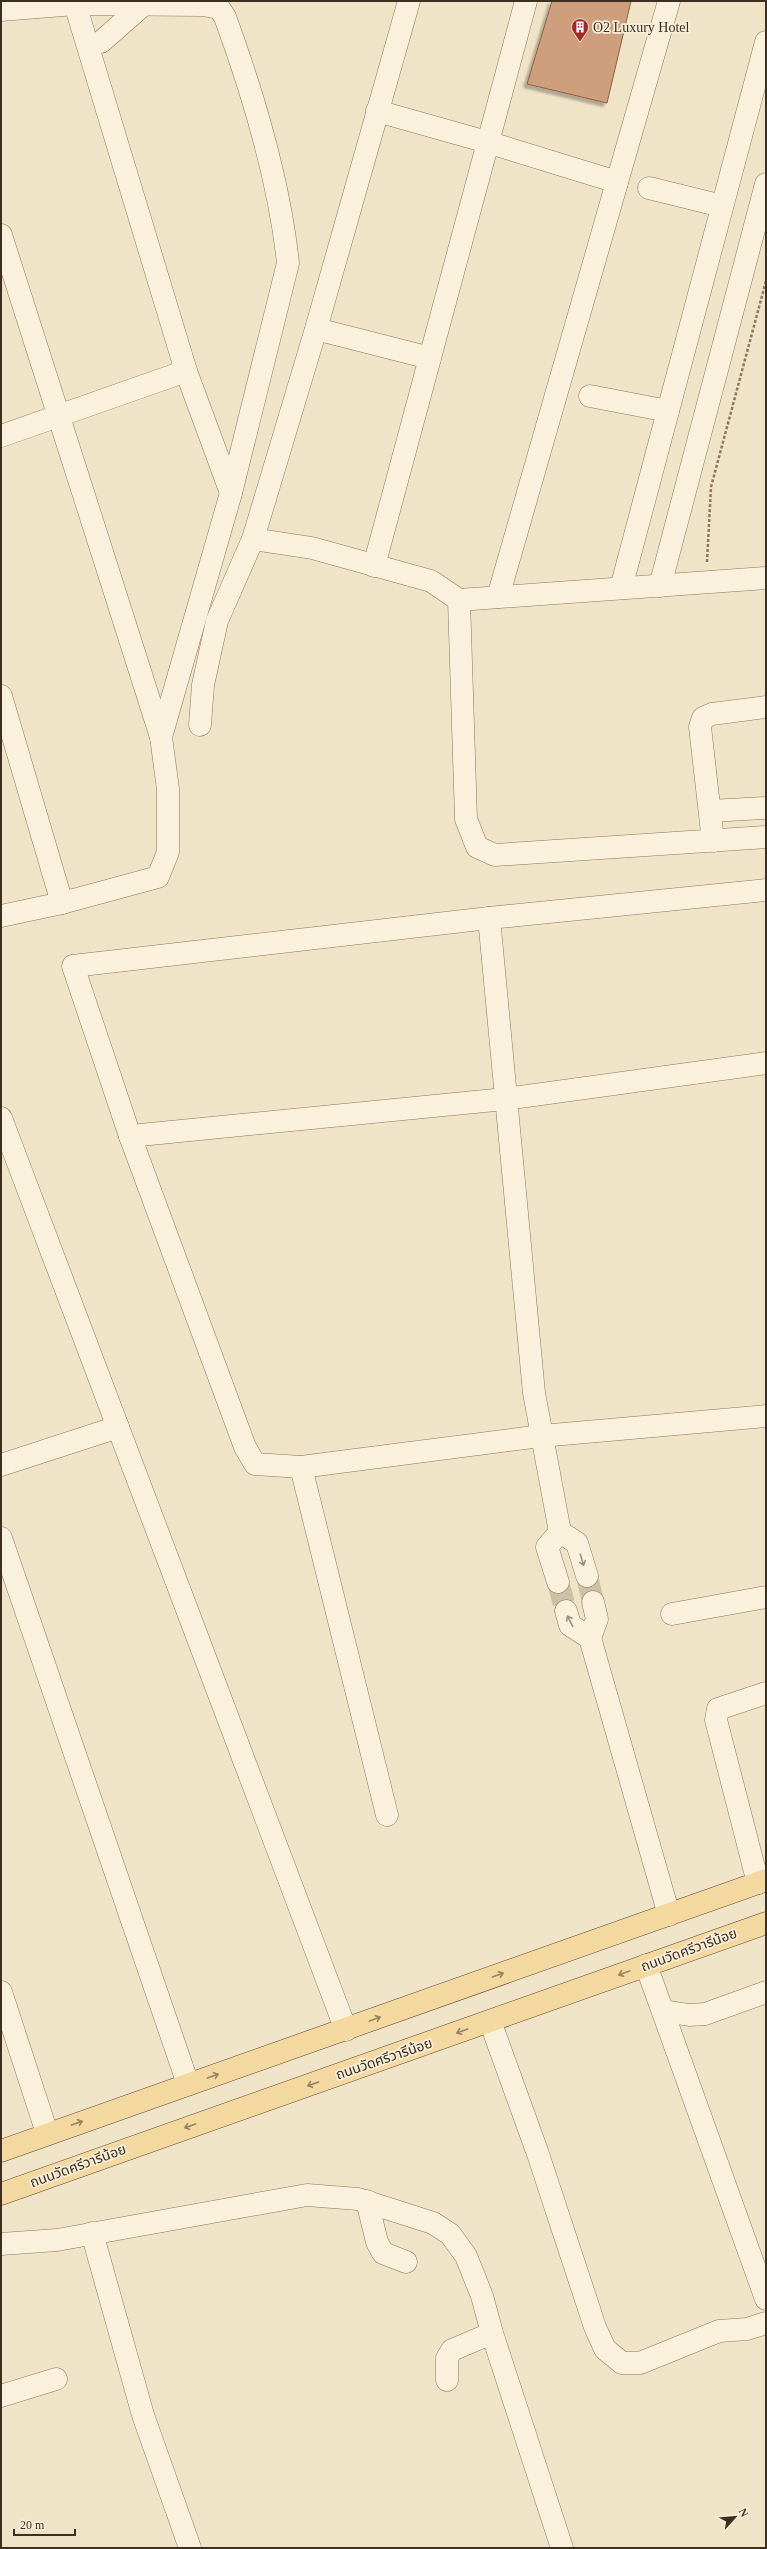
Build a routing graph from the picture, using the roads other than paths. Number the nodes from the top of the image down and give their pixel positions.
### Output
1 (408, 1) edge
2 (526, 1) edge
3 (669, 1) edge
4 (75, 4) junction
5 (143, 5) junction
6 (1, 10) edge
7 (101, 42) dead end
8 (766, 42) edge
9 (378, 111) junction
10 (487, 142) junction
11 (617, 182) junction
12 (766, 184) edge
13 (649, 188) dead end
14 (722, 206) junction
15 (1, 235) edge
16 (316, 329) junction
17 (430, 358) junction
18 (186, 371) junction
19 (590, 396) dead end
20 (668, 411) junction
21 (60, 416) junction
22 (1, 436) edge
23 (231, 493) junction
24 (253, 538) junction
25 (374, 566) junction
26 (766, 578) edge
27 (660, 586) junction
28 (621, 588) junction
29 (498, 597) junction
30 (458, 600) junction
31 (1, 696) edge
32 (766, 707) edge
33 (200, 725) dead end
34 (161, 737) junction
35 (766, 808) edge
36 (710, 811) junction
37 (766, 837) edge
38 (713, 841) junction
39 (766, 890) edge
40 (62, 903) junction
41 (1, 916) edge
42 (489, 918) junction
43 (766, 1063) edge
44 (505, 1099) junction
45 (1, 1118) edge
46 (130, 1136) junction
47 (766, 1416) edge
48 (118, 1427) junction
49 (541, 1436) junction
50 (1, 1465) edge
51 (301, 1467) junction
52 (560, 1532) junction
53 (1, 1538) edge
54 (587, 1576) tunnel mouth
55 (558, 1582) tunnel mouth
56 (766, 1597) edge
57 (593, 1602) tunnel mouth
58 (566, 1611) tunnel mouth
59 (672, 1614) dead end
60 (590, 1638) junction
61 (766, 1694) edge
62 (387, 1815) dead end
63 (762, 1882) edge
64 (669, 1915) junction
65 (766, 1923) edge
66 (646, 1965) junction
67 (1, 1992) edge
68 (766, 1992) edge
69 (663, 2011) junction
70 (490, 2021) junction
71 (346, 2030) junction
72 (188, 2084) junction
73 (47, 2134) junction
74 (1, 2151) edge
75 (1, 2194) edge
76 (367, 2201) junction
77 (92, 2233) junction
78 (1, 2244) edge
79 (406, 2262) dead end
80 (766, 2299) edge
81 (766, 2323) edge
82 (492, 2333) junction
83 (56, 2379) dead end
84 (447, 2380) dead end
85 (3, 2390) edge
86 (190, 2548) edge
87 (562, 2548) edge

1 - 9 street
2 - 10 street
3 - 11 street
4 - 5 street
4 - 6 street
4 - 18 street
5 - 7 street
5 - 23 street
8 - 14 street
9 - 10 street
9 - 16 street
10 - 11 street
10 - 17 street
11 - 29 street
12 - 27 street
13 - 14 street
14 - 20 street
15 - 21 street
16 - 17 street
16 - 24 street
17 - 25 street
18 - 21 street
18 - 23 street
19 - 20 street
20 - 28 street
21 - 22 street
21 - 34 street
23 - 34 street
24 - 25 street
24 - 33 street
25 - 30 street
26 - 27 street
27 - 28 street
28 - 29 street
29 - 30 street
30 - 38 street
31 - 40 street
32 - 36 street
34 - 40 street
35 - 36 street
36 - 38 street
37 - 38 street
39 - 42 street
40 - 41 street
42 - 44 street
42 - 46 street
43 - 44 street
44 - 46 street
44 - 49 street
45 - 48 street
46 - 51 street
47 - 49 street
48 - 50 street
48 - 71 street
49 - 51 street
49 - 52 street
51 - 62 street
52 -> 54 street
52 - 55 street
53 - 72 street
56 - 59 street
57 - 60 street
60 -> 58 street
60 - 64 street
61 - 63 street
63 - 64 main road
71 -> 64 main road
65 - 66 main road, ถนนวัดศรีวารีน้อย
66 - 69 street
66 -> 70 main road, ถนนวัดศรีวารีน้อย
67 - 73 street
68 - 69 street
69 - 80 street
70 -> 75 main road, ถนนวัดศรีวารีน้อย
70 - 81 street
72 -> 71 main road
73 -> 72 main road
73 - 74 main road
76 - 77 street
76 - 79 street
76 - 82 street
77 - 78 street
77 - 86 street
82 - 84 street
82 - 87 street
83 - 85 street

